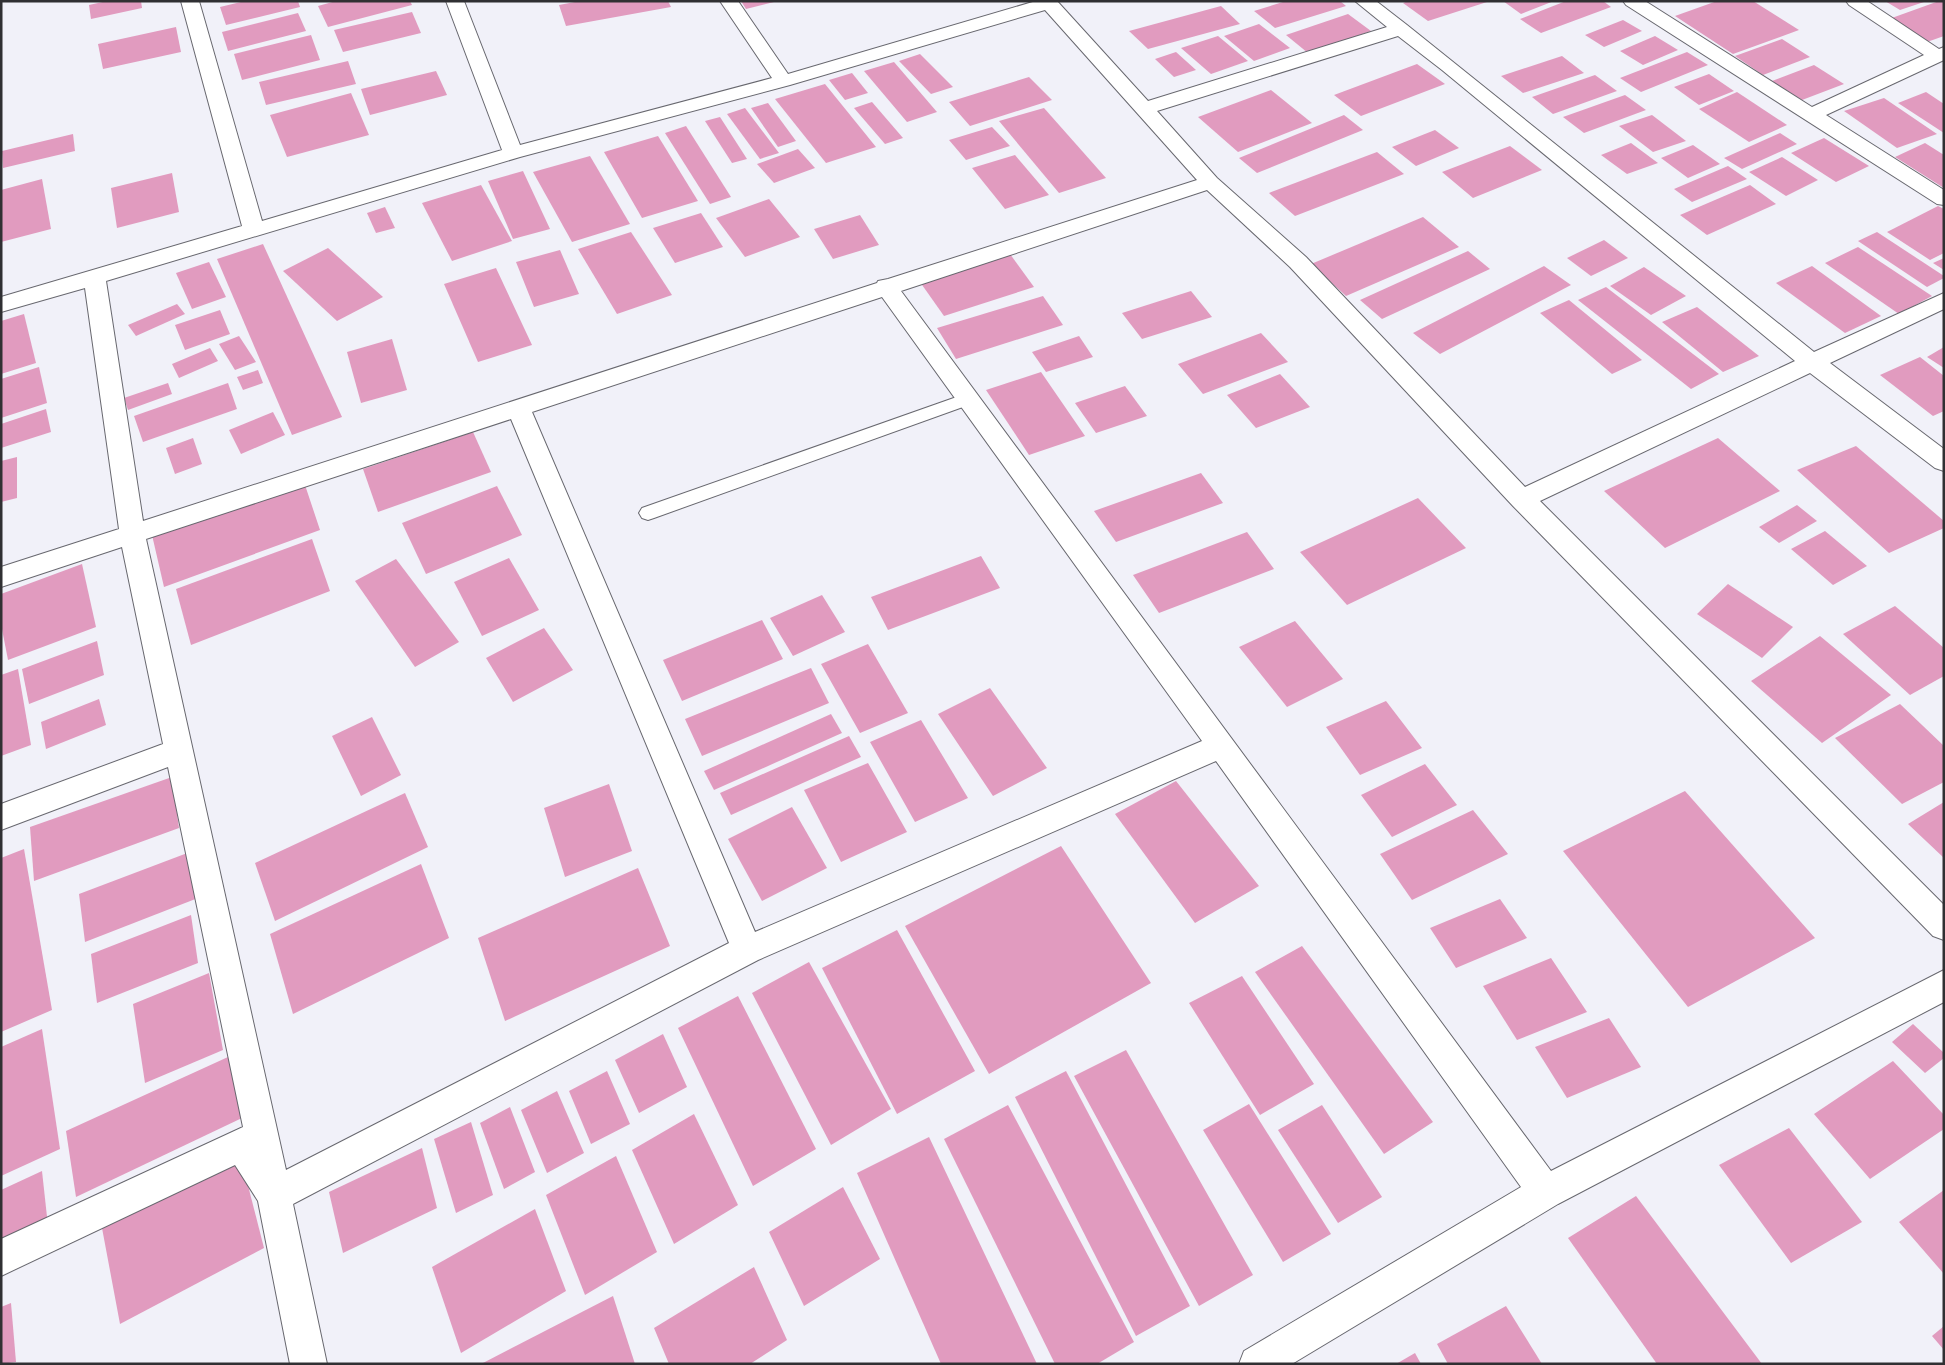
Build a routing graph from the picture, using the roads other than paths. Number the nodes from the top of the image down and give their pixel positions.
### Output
1 (190, 1) edge
2 (455, 1) edge
3 (729, 1) edge
4 (1364, 1) edge
5 (1632, 1) edge
6 (1855, 1) edge
7 (1048, 2) edge
8 (1401, 29) junction
9 (1940, 55) edge
10 (783, 81) junction
11 (1144, 109) junction
12 (1810, 114) junction
13 (513, 153) junction
14 (1210, 182) junction
15 (1944, 199) edge
16 (254, 230) junction
17 (94, 277) junction
18 (886, 286) junction
19 (1944, 300) edge
20 (1, 305) edge
21 (1812, 362) junction
22 (968, 399) junction
23 (518, 407) junction
24 (1944, 462) edge
25 (1522, 499) junction
26 (648, 513) dead end
27 (132, 533) junction
28 (1, 577) edge
29 (1221, 746) junction
30 (179, 750) junction
31 (1, 816) edge
32 (1944, 926) edge
33 (747, 950) junction
34 (1944, 985) edge
35 (1546, 1192) junction
36 (274, 1195) junction
37 (1, 1258) edge
38 (308, 1364) edge
39 (1257, 1364) edge

1 - 16 street
2 - 13 street
3 - 10 street
4 - 8 street
5 - 12 street
6 - 9 street
7 - 10 street
7 - 11 street
8 - 11 street
8 - 21 street
9 - 12 street
10 - 13 street
11 - 14 street
12 - 15 street
13 - 16 street
14 - 18 street
14 - 25 street
16 - 17 street
17 - 20 street
17 - 27 street
18 - 22 street
18 - 23 street
19 - 21 street
21 - 24 street
21 - 25 street
22 - 26 lane
22 - 29 street
23 - 27 street
23 - 33 street
25 - 32 street
27 - 28 street
27 - 30 street
29 - 33 street
29 - 35 street
30 - 31 street
30 - 36 street
33 - 36 street
34 - 35 street
35 - 39 street
36 - 37 street
36 - 38 street

